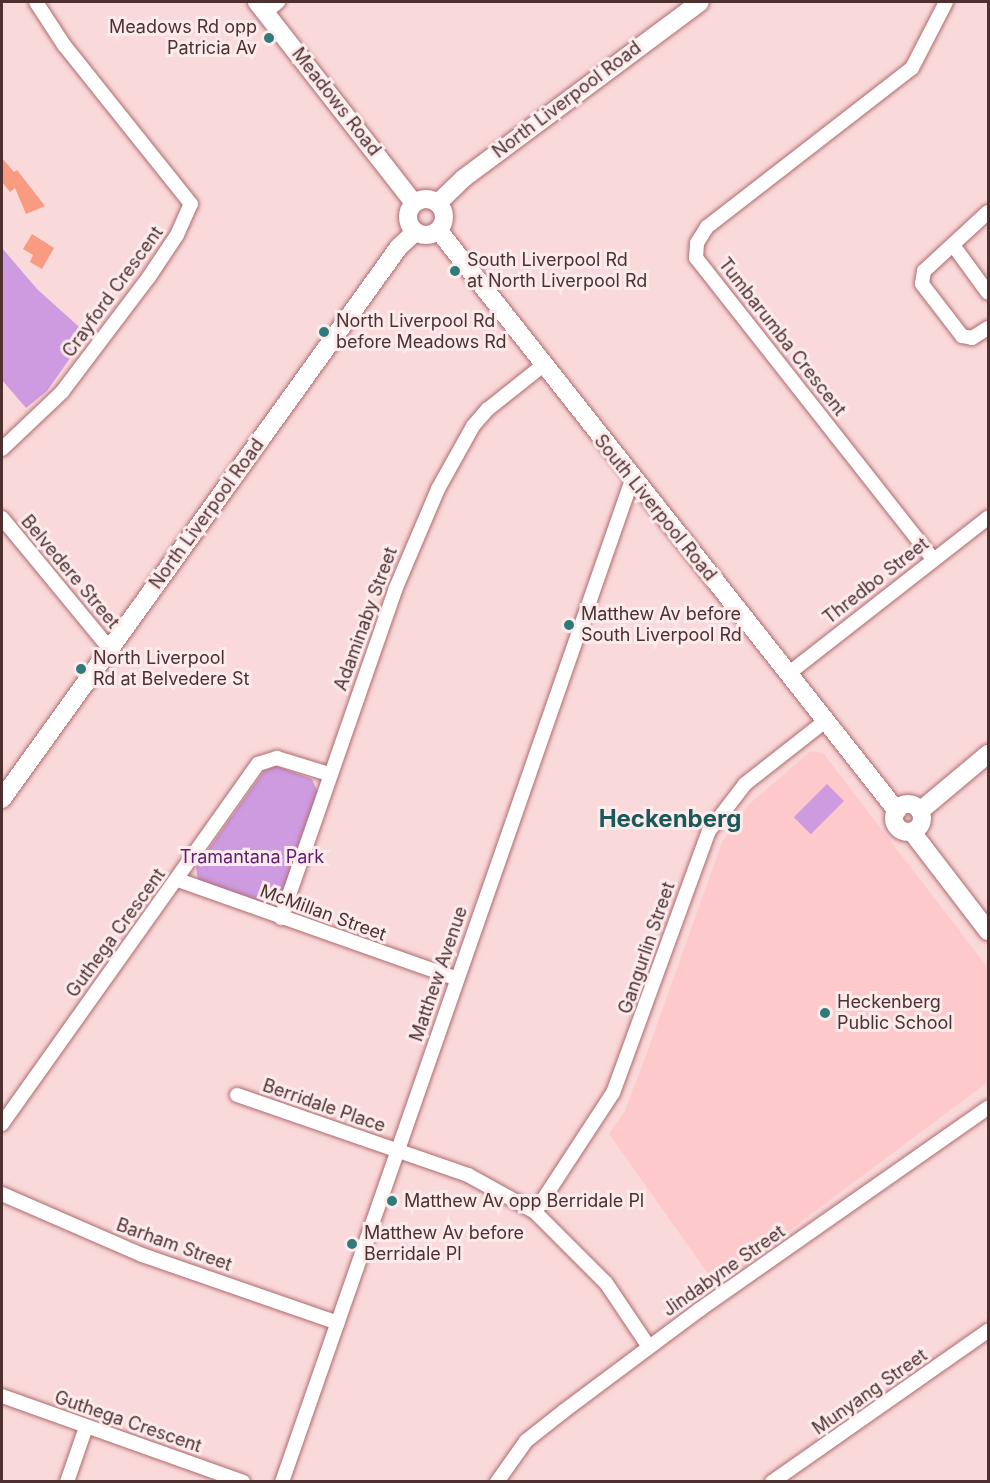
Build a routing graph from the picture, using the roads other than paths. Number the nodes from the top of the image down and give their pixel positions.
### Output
1 (36, 2) edge
2 (700, 2) edge
3 (946, 2) edge
4 (267, 5) edge
5 (414, 203) junction
6 (438, 203) junction
7 (988, 212) edge
8 (439, 231) junction
9 (415, 232) junction
10 (953, 245) junction
11 (988, 293) edge
12 (988, 328) edge
13 (542, 366) junction
14 (2, 449) edge
15 (632, 480) junction
16 (2, 518) edge
17 (988, 518) edge
18 (933, 559) junction
19 (110, 649) junction
20 (788, 674) junction
21 (824, 722) junction
22 (988, 754) edge
23 (329, 774) junction
24 (2, 799) edge
25 (897, 811) junction
26 (920, 811) junction
27 (912, 832) junction
28 (178, 880) junction
29 (281, 918) junction
30 (988, 931) edge
31 (457, 979) junction
32 (237, 1095) dead end
33 (988, 1108) edge
34 (2, 1124) edge
35 (398, 1150) junction
36 (2, 1194) edge
37 (535, 1212) junction
38 (338, 1323) junction
39 (988, 1332) edge
40 (649, 1347) junction
41 (2, 1396) edge
42 (86, 1427) junction
43 (67, 1482) edge
44 (243, 1482) edge
45 (282, 1482) edge
46 (497, 1482) edge
47 (772, 1482) edge

1 - 14 street, Crayford Crescent
2 - 6 main road, North Liverpool Road
3 - 18 street, Tumbarumba Crescent
4 - 5 main road, Meadows Road
5 - 6 main road
5 - 9 main road
6 - 8 main road
7 - 10 street
8 - 9 main road
8 - 13 main road, South Liverpool Road
9 - 19 main road, North Liverpool Road
10 - 11 street
10 - 12 street
13 - 15 main road, South Liverpool Road
13 - 23 street, Adaminaby Street
15 - 20 main road, South Liverpool Road
15 - 31 street, Matthew Avenue
16 - 19 street, Belvedere Street
17 - 18 street, Thredbo Street
18 - 20 street, Thredbo Street
19 - 24 main road, North Liverpool Road
20 - 21 main road, South Liverpool Road
21 - 25 main road, South Liverpool Road
21 - 37 street, Gangurlin Street
22 - 26 main road
23 - 28 street, Guthega Crescent
23 - 29 street, Adaminaby Street
25 - 26 main road
25 - 27 main road
26 - 27 main road
27 - 30 main road
28 - 29 street, McMillan Street
28 - 34 street, Guthega Crescent
29 - 31 street, McMillan Street
31 - 35 street, Matthew Avenue
32 - 35 street, Berridale Place
33 - 40 street, Jindabyne Street
35 - 37 street, Berridale Place
35 - 38 street, Matthew Avenue
36 - 38 street, Barham Street
37 - 40 street, Berridale Place
38 - 45 street, Matthew Avenue
39 - 47 street, Munyang Street
40 - 46 street, Jindabyne Street
41 - 42 street, Guthega Crescent
42 - 43 street
42 - 44 street, Guthega Crescent

